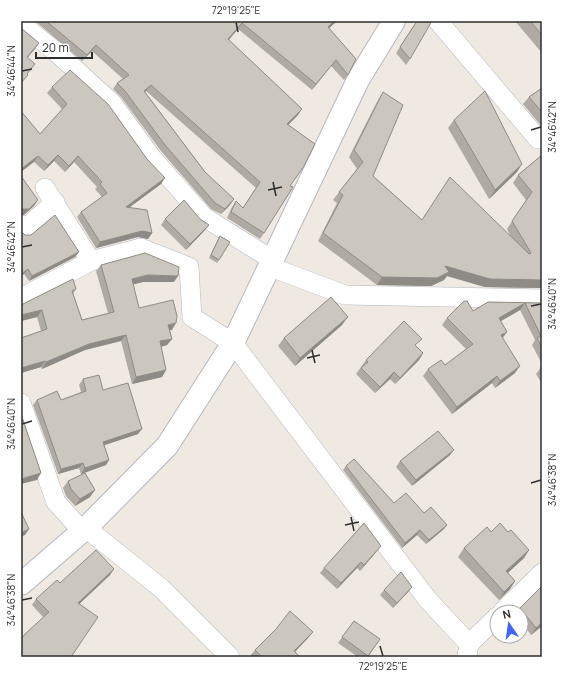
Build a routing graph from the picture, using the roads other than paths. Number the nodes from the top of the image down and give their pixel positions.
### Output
1 (394, 21) edge
2 (438, 21) edge
3 (22, 22) edge
4 (538, 139) dead end
5 (21, 224) edge
6 (91, 261) junction
7 (270, 263) junction
8 (21, 298) edge
9 (542, 299) edge
10 (233, 343) junction
11 (21, 403) edge
12 (84, 529) junction
13 (542, 573) edge
14 (21, 584) edge
15 (510, 604) edge
16 (489, 625) edge
17 (468, 650) edge
18 (230, 657) edge

1 - 7 main road
2 - 4 street
3 - 7 street
5 - 6 street
6 - 8 street
6 - 10 street
7 - 9 street
7 - 10 main road
10 - 12 main road
10 - 17 street
11 - 12 street
12 - 14 main road
12 - 18 street
13 - 15 street
16 - 17 street

